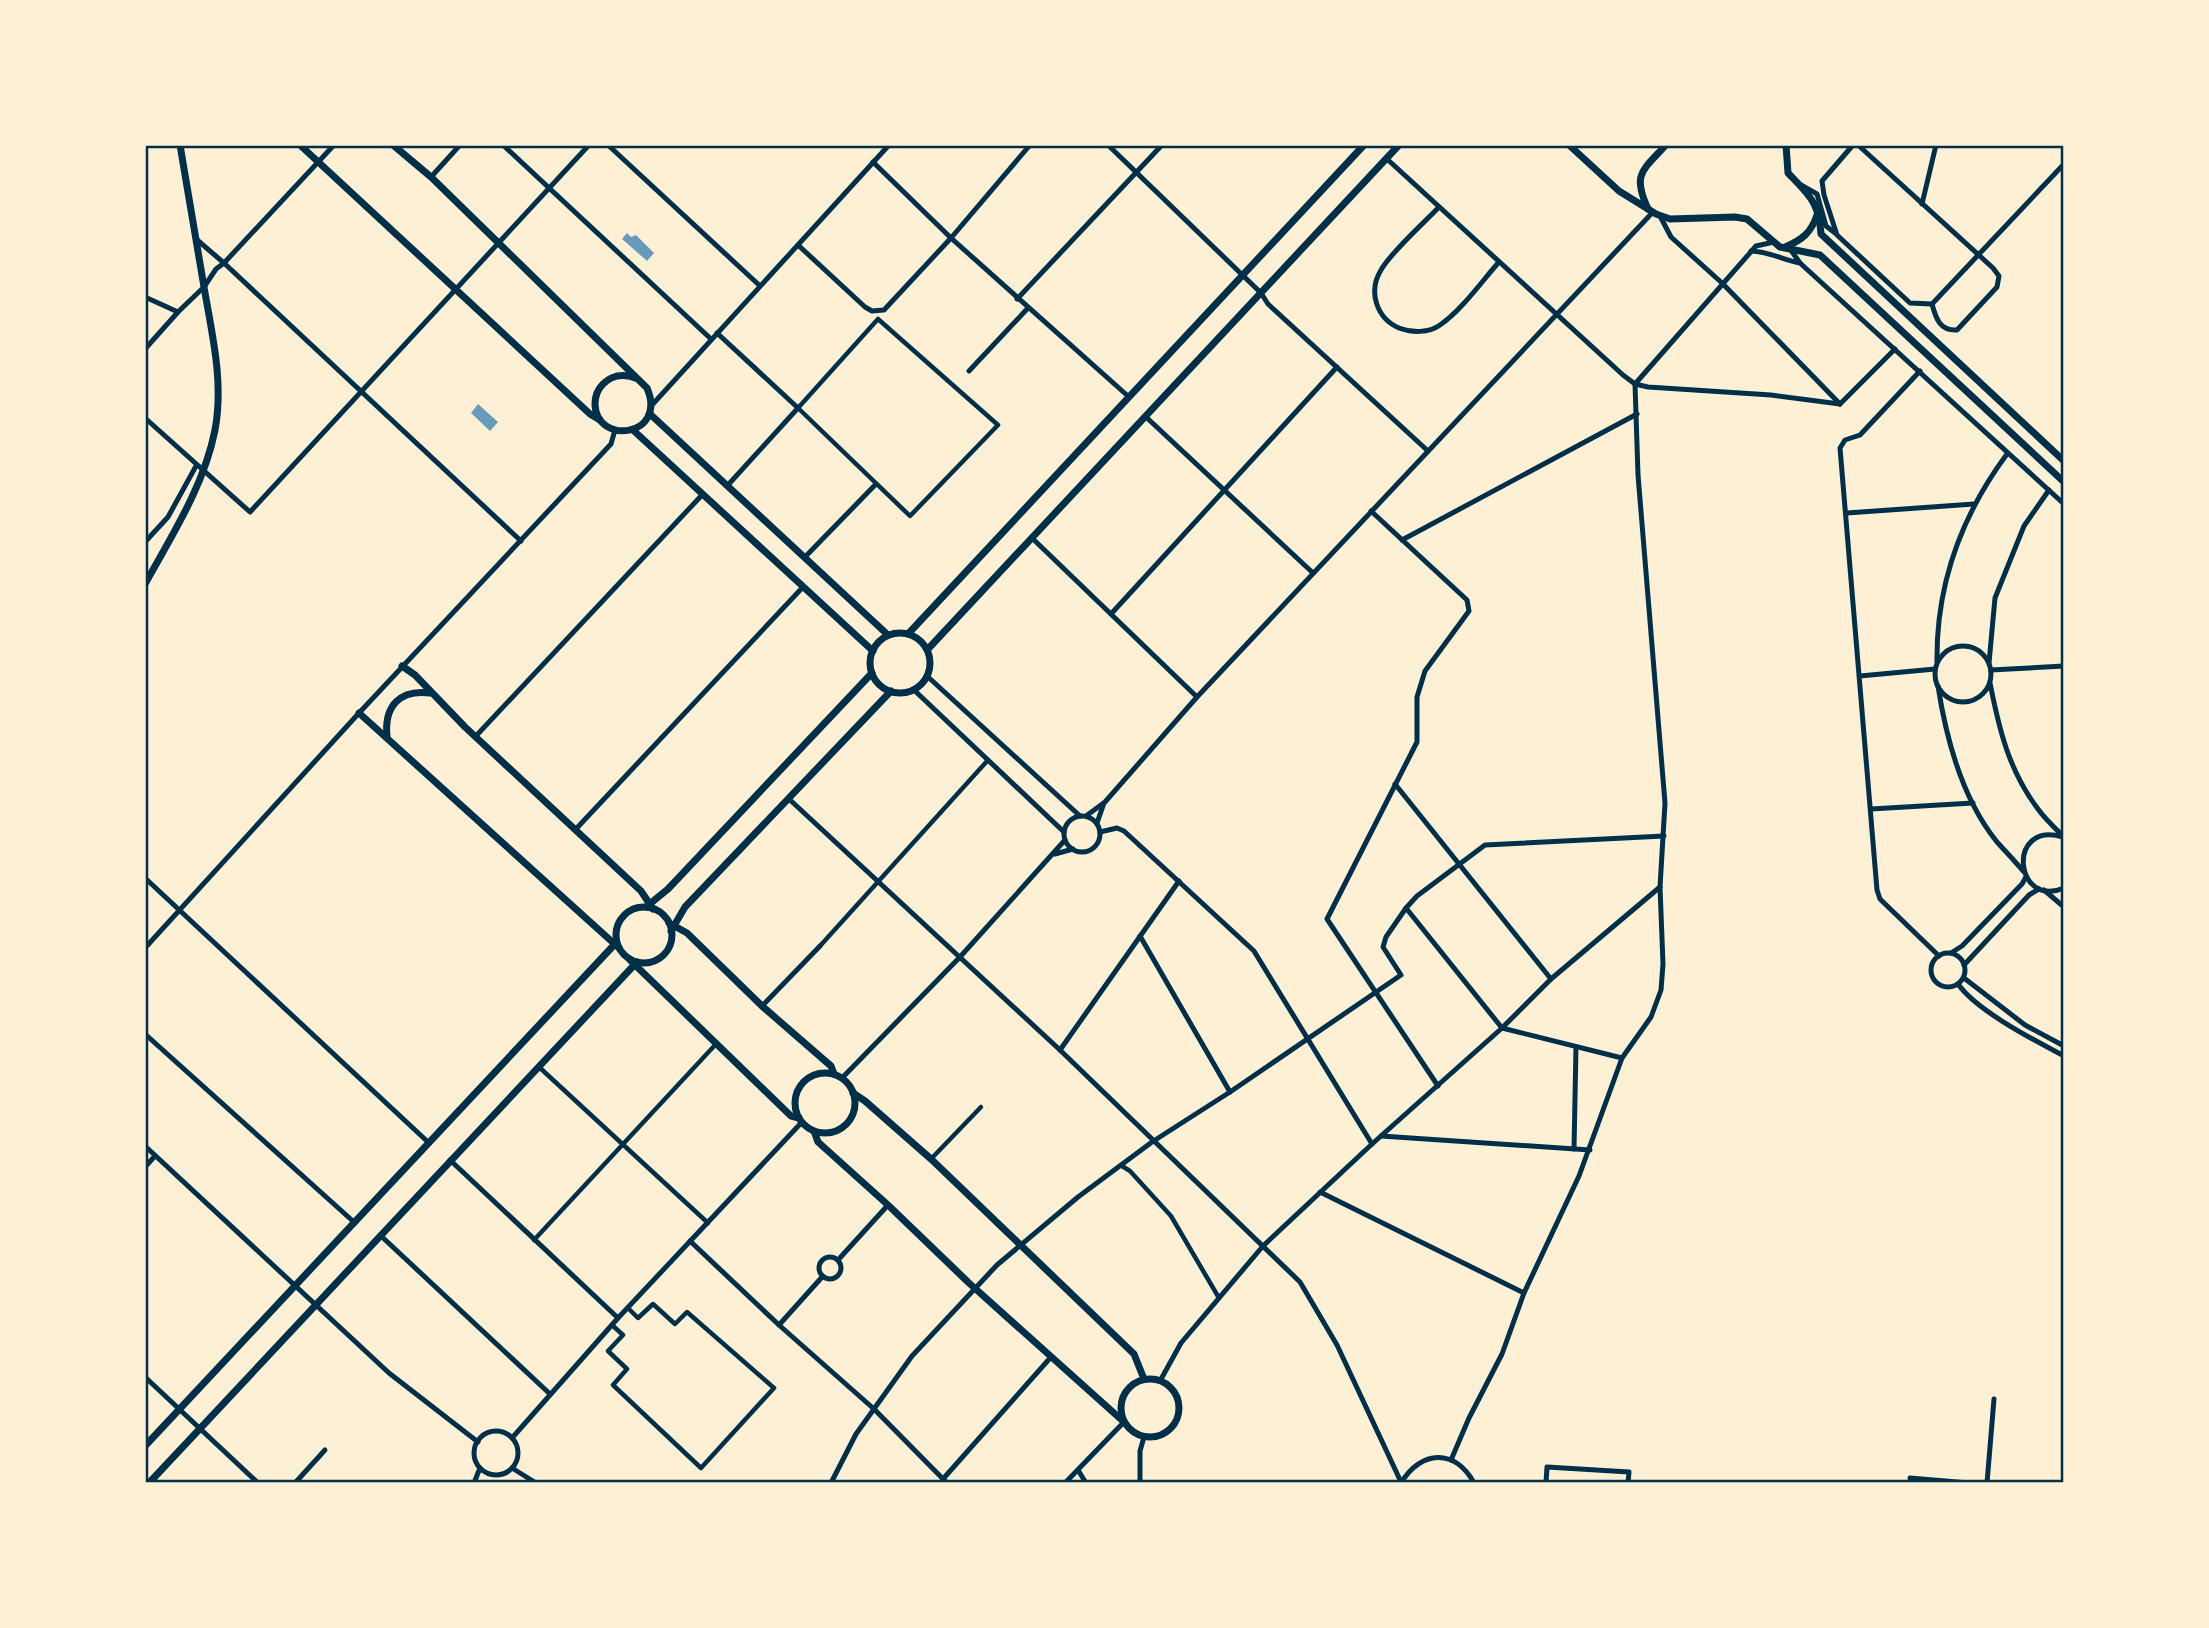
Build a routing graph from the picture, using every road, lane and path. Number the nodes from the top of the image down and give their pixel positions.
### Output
1 (180, 145) edge
2 (300, 145) edge
3 (334, 145) edge
4 (393, 145) edge
5 (460, 145) edge
6 (503, 145) edge
7 (589, 145) edge
8 (608, 145) edge
9 (889, 145) edge
10 (1030, 145) edge
11 (1108, 145) edge
12 (1162, 145) edge
13 (1364, 145) edge
14 (1399, 145) edge
15 (1569, 145) edge
16 (1666, 145) edge
17 (1786, 145) edge
18 (1855, 145) edge
19 (1936, 145) edge
20 (1387, 159) junction
21 (318, 162) junction
22 (873, 162) junction
23 (2064, 164) edge
24 (1138, 173) junction
25 (431, 177) junction
26 (1800, 185) junction
27 (550, 188) junction
28 (1922, 204) junction
29 (1439, 207) junction
30 (1654, 213) junction
31 (1818, 213) junction
32 (1838, 235) junction
33 (951, 238) junction
34 (196, 239) junction
35 (499, 242) junction
36 (1774, 242) junction
37 (798, 245) junction
38 (1788, 248) junction
39 (1751, 251) junction
40 (1979, 255) junction
41 (1499, 262) junction
42 (225, 263) junction
43 (1800, 263) junction
44 (1243, 276) junction
45 (1722, 284) junction
46 (760, 285) junction
47 (204, 287) junction
48 (454, 289) junction
49 (1261, 293) junction
50 (145, 297) edge
51 (1017, 299) junction
52 (1932, 304) junction
53 (1028, 308) junction
54 (178, 312) junction
55 (1556, 314) junction
56 (717, 333) junction
57 (711, 339) junction
58 (145, 349) edge
59 (1895, 349) junction
60 (1337, 367) junction
61 (969, 371) dead end
62 (1920, 371) junction
63 (638, 379) junction
64 (1635, 384) junction
65 (359, 391) junction
66 (1129, 397) junction
67 (1840, 404) junction
68 (798, 408) junction
69 (651, 409) junction
70 (1637, 414) junction
71 (1146, 417) junction
72 (145, 418) edge
73 (601, 420) junction
74 (615, 430) junction
75 (633, 430) junction
76 (1428, 451) junction
77 (2007, 454) junction
78 (2064, 461) edge
79 (196, 466) junction
80 (203, 472) junction
81 (2064, 482) edge
82 (876, 484) junction
83 (728, 485) junction
84 (1222, 490) junction
85 (2049, 490) junction
86 (702, 495) junction
87 (1974, 504) junction
88 (2064, 504) edge
89 (1371, 511) junction
90 (1847, 513) junction
91 (1032, 538) junction
92 (1402, 540) junction
93 (520, 541) junction
94 (145, 542) edge
95 (805, 557) junction
96 (1313, 573) junction
97 (145, 584) edge
98 (803, 587) junction
99 (1111, 614) junction
100 (908, 634) junction
101 (887, 635) junction
102 (928, 649) junction
103 (873, 651) junction
104 (1989, 663) junction
105 (402, 666) junction
106 (1936, 666) junction
107 (2064, 666) edge
108 (1991, 670) junction
109 (872, 674) junction
110 (1860, 676) junction
111 (927, 677) junction
112 (1990, 683) junction
113 (1938, 686) junction
114 (914, 690) junction
115 (891, 691) junction
116 (431, 693) junction
117 (1197, 697) junction
118 (359, 712) junction
119 (387, 736) junction
120 (475, 737) junction
121 (989, 760) junction
122 (1395, 784) junction
123 (789, 799) junction
124 (1105, 802) junction
125 (1973, 803) junction
126 (1871, 809) junction
127 (1083, 816) junction
128 (1097, 823) junction
129 (575, 830) junction
130 (1064, 832) junction
131 (1100, 832) junction
132 (1664, 836) junction
133 (2064, 837) edge
134 (1065, 840) junction
135 (1073, 849) junction
136 (1055, 854) junction
137 (1458, 863) junction
138 (2025, 874) junction
139 (145, 878) edge
140 (879, 881) junction
141 (1179, 881) junction
142 (1660, 887) junction
143 (2064, 888) edge
144 (2041, 890) junction
145 (650, 907) junction
146 (2064, 907) edge
147 (1406, 908) junction
148 (179, 910) junction
149 (671, 926) junction
150 (1140, 936) junction
151 (617, 945) junction
152 (820, 946) joint
153 (145, 948) edge
154 (1951, 953) junction
155 (1938, 956) junction
156 (960, 957) junction
157 (633, 962) junction
158 (1964, 965) junction
159 (1964, 978) junction
160 (1551, 979) junction
161 (1958, 984) junction
162 (1376, 992) junction
163 (762, 1006) junction
164 (1502, 1028) junction
165 (145, 1034) edge
166 (1308, 1039) junction
167 (716, 1044) junction
168 (2064, 1046) edge
169 (1576, 1047) junction
170 (1060, 1050) junction
171 (2064, 1056) edge
172 (1622, 1058) junction
173 (538, 1067) junction
174 (834, 1074) junction
175 (842, 1078) junction
176 (1438, 1086) junction
177 (1230, 1092) junction
178 (853, 1093) junction
179 (981, 1107) dead end
180 (801, 1120) junction
181 (814, 1131) junction
182 (1381, 1136) junction
183 (1152, 1142) junction
184 (429, 1143) junction
185 (623, 1144) junction
186 (1372, 1144) junction
187 (145, 1146) edge
188 (1574, 1149) junction
189 (1590, 1150) junction
190 (155, 1156) junction
191 (931, 1159) junction
192 (450, 1160) junction
193 (1122, 1166) junction
194 (145, 1167) edge
195 (1320, 1192) junction
196 (888, 1205) junction
197 (355, 1223) junction
198 (708, 1223) junction
199 (380, 1235) junction
200 (534, 1240) junction
201 (690, 1241) junction
202 (1020, 1245) junction
203 (1263, 1246) junction
204 (838, 1260) junction
205 (822, 1276) junction
206 (296, 1285) junction
207 (974, 1288) junction
208 (1524, 1293) junction
209 (1219, 1298) junction
210 (315, 1304) junction
211 (628, 1308) junction
212 (618, 1318) junction
213 (612, 1325) junction
214 (779, 1325) junction
215 (1051, 1357) junction
216 (145, 1377) edge
217 (1144, 1379) junction
218 (1160, 1381) junction
219 (551, 1394) junction
220 (1994, 1399) dead end
221 (874, 1409) junction
222 (179, 1410) junction
223 (1124, 1422) junction
224 (199, 1429) junction
225 (1144, 1437) junction
226 (512, 1438) junction
227 (478, 1442) junction
228 (145, 1446) edge
229 (325, 1450) dead end
230 (1451, 1460) junction
231 (480, 1468) junction
232 (513, 1468) junction
233 (1078, 1470) junction
234 (1910, 1478) dead end
235 (945, 1481) edge
236 (1401, 1482) edge
237 (149, 1483) edge
238 (258, 1483) edge
239 (295, 1483) edge
240 (474, 1483) edge
241 (536, 1483) edge
242 (831, 1483) edge
243 (1065, 1483) edge
244 (1086, 1483) edge
245 (1140, 1483) edge
246 (1474, 1483) edge
247 (1546, 1483) edge
248 (1628, 1483) edge
249 (1969, 1483) edge
250 (1987, 1483) edge

1 - 34 street
2 - 21 street
3 - 21 street
4 - 25 street
5 - 25 street
6 - 27 street
7 - 27 street
8 - 46 street
9 - 22 street
10 - 33 street
11 - 24 street
12 - 24 street
13 - 44 street
14 - 20 street
15 - 30 street
16 - 30 street
17 - 26 street
18 - 28 street
18 - 32 street
19 - 28 street
20 - 29 street
20 - 49 street
21 - 42 street
21 - 48 street
22 - 33 street
22 - 37 street
23 - 40 street
24 - 44 street
24 - 51 street
25 - 35 street
26 - 31 street
26 - 32 street
27 - 35 street
27 - 57 street
28 - 40 street
29 - 41 street
29 - 41 street
30 - 36 street
30 - 45 street
30 - 55 street
31 - 38 street
31 - 78 street
32 - 52 street
33 - 37 street
33 - 51 street
34 - 42 street
34 - 47 street
35 - 48 street
35 - 63 street
36 - 38 street
36 - 39 street
37 - 46 street
38 - 43 street
38 - 81 street
39 - 43 street
39 - 45 street
40 - 52 street
40 - 52 street
41 - 55 street
42 - 47 street
42 - 65 street
43 - 59 street
44 - 49 street
44 - 66 street
45 - 64 street
45 - 67 street
46 - 56 street
47 - 54 street
47 - 80 street
48 - 65 street
48 - 73 street
49 - 60 street
49 - 71 street
50 - 54 street
51 - 53 street
53 - 61 street
53 - 66 street
54 - 58 street
55 - 64 street
55 - 76 street
56 - 57 street
56 - 68 street
57 - 69 street
59 - 62 street
59 - 67 street
60 - 76 street
60 - 84 street
62 - 77 street
62 - 90 street
63 - 69 street
63 - 73 street
64 - 67 street
64 - 70 street
65 - 80 street
65 - 93 street
66 - 100 street
68 - 82 street
68 - 82 street
68 - 83 street
69 - 75 street
69 - 83 street
70 - 92 street
70 - 132 street
71 - 84 street
71 - 91 street
72 - 79 street
73 - 74 street
74 - 75 street
74 - 93 street
75 - 86 street
76 - 89 street
77 - 85 street
77 - 87 street
79 - 80 street
79 - 94 street
80 - 97 street
82 - 95 street
83 - 95 street
84 - 96 street
84 - 99 street
85 - 88 street
85 - 104 street
86 - 98 street
86 - 120 street
87 - 90 street
87 - 106 street
89 - 92 street
89 - 96 street
90 - 110 street
91 - 99 street
91 - 102 street
92 - 122 street
93 - 105 street
95 - 101 street
96 - 117 street
98 - 103 street
98 - 129 street
99 - 117 street
100 - 101 street
100 - 102 street
101 - 103 street
102 - 111 street
103 - 109 street
104 - 106 street
104 - 108 street
105 - 116 street
105 - 118 street
106 - 110 street
106 - 113 street
107 - 108 street
108 - 112 street
109 - 115 street
109 - 145 street
110 - 126 street
111 - 114 street
111 - 127 street
112 - 113 street
112 - 133 street
113 - 125 street
114 - 115 street
114 - 121 street
115 - 123 street
116 - 119 street
116 - 120 street
117 - 124 street
118 - 119 street
118 - 148 street
119 - 151 street
120 - 129 street
121 - 130 street
121 - 140 street
122 - 137 street
122 - 162 street
123 - 140 street
123 - 149 street
124 - 127 street
124 - 128 street
125 - 126 street
125 - 138 street
126 - 155 street
127 - 128 street
127 - 130 street
128 - 131 street
129 - 145 street
130 - 134 street
131 - 135 street
131 - 141 street
132 - 137 street
132 - 142 street
133 - 138 street
134 - 135 street
134 - 136 street
135 - 136 street
136 - 156 street
137 - 147 street
137 - 160 street
138 - 144 street
138 - 154 street
139 - 148 street
140 - 152 street
140 - 156 street
141 - 150 street
141 - 166 street
142 - 160 street
142 - 172 street
143 - 144 street
144 - 146 street
144 - 158 street
145 - 149 street
145 - 151 street
147 - 162 street
147 - 164 street
148 - 153 street
148 - 184 street
149 - 157 street
149 - 163 street
150 - 170 street
150 - 177 street
151 - 157 street
151 - 184 street
152 - 163 street
154 - 155 street
154 - 158 street
155 - 161 street
156 - 170 street
156 - 175 street
157 - 167 street
157 - 173 street
158 - 159 street
159 - 161 street
159 - 168 street
160 - 164 street
161 - 171 street
162 - 166 street
162 - 176 street
163 - 174 street
164 - 169 street
164 - 176 street
165 - 197 street
166 - 177 street
166 - 186 street
167 - 180 street
167 - 185 street
169 - 172 street
169 - 188 street
170 - 183 street
172 - 189 street
173 - 185 street
173 - 192 street
174 - 175 street
174 - 180 street
175 - 178 street
176 - 182 street
177 - 183 street
178 - 181 street
178 - 191 street
179 - 191 street
180 - 181 street
180 - 198 street
181 - 196 street
182 - 186 street
182 - 188 street
183 - 193 street
183 - 203 street
184 - 197 street
185 - 198 street
185 - 200 street
186 - 195 street
187 - 190 street
188 - 189 street
189 - 208 street
190 - 194 street
190 - 206 street
191 - 202 street
192 - 199 street
192 - 200 street
193 - 202 street
193 - 209 street
195 - 203 street
195 - 208 street
196 - 204 street
196 - 207 street
197 - 206 street
198 - 201 street
199 - 210 street
199 - 219 street
200 - 212 street
201 - 211 street
201 - 214 street
202 - 207 street
202 - 217 street
203 - 209 street
203 - 236 street
204 - 205 street
204 - 205 street
205 - 214 street
206 - 210 street
206 - 222 street
207 - 215 street
207 - 221 street
208 - 230 street
209 - 218 street
210 - 224 street
210 - 227 street
211 - 212 street
211 - 213 street
212 - 213 street
213 - 219 street
214 - 221 street
215 - 223 street
215 - 235 street
216 - 222 street
217 - 218 street
217 - 223 street
218 - 225 street
219 - 226 street
220 - 250 street
221 - 235 street
221 - 242 street
222 - 224 street
222 - 228 street
223 - 225 street
223 - 233 street
224 - 237 street
224 - 238 street
225 - 245 street
226 - 227 street
226 - 232 street
227 - 231 street
229 - 239 street
230 - 236 street
230 - 246 street
231 - 232 street
231 - 240 street
232 - 241 street
233 - 243 street
233 - 244 street
234 - 249 street
247 - 248 street

